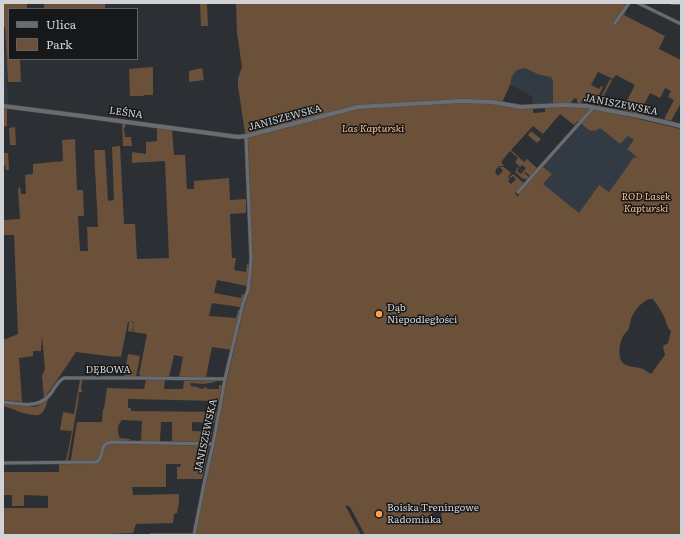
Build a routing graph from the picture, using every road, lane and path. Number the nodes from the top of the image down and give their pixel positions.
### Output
1 (629, 3) edge
2 (638, 3) edge
3 (672, 3) edge
4 (681, 3) edge
5 (615, 23) dead end
6 (681, 24) edge
7 (3, 106) edge
8 (594, 107) junction
9 (681, 126) edge
10 (246, 136) junction
11 (518, 192) dead end
12 (226, 379) junction
13 (3, 402) edge
14 (213, 444) junction
15 (3, 463) edge
16 (194, 535) edge

1 - 5 street
2 - 6 street
3 - 4 street
7 - 10 street, LEŚNA
8 - 9 street, JANISZEWSKA
8 - 10 street, JANISZEWSKA
8 - 11 street
10 - 12 street, JANISZEWSKA
12 - 13 street, DĘBOWA
12 - 14 street, JANISZEWSKA
14 - 15 street
14 - 16 street, JANISZEWSKA

